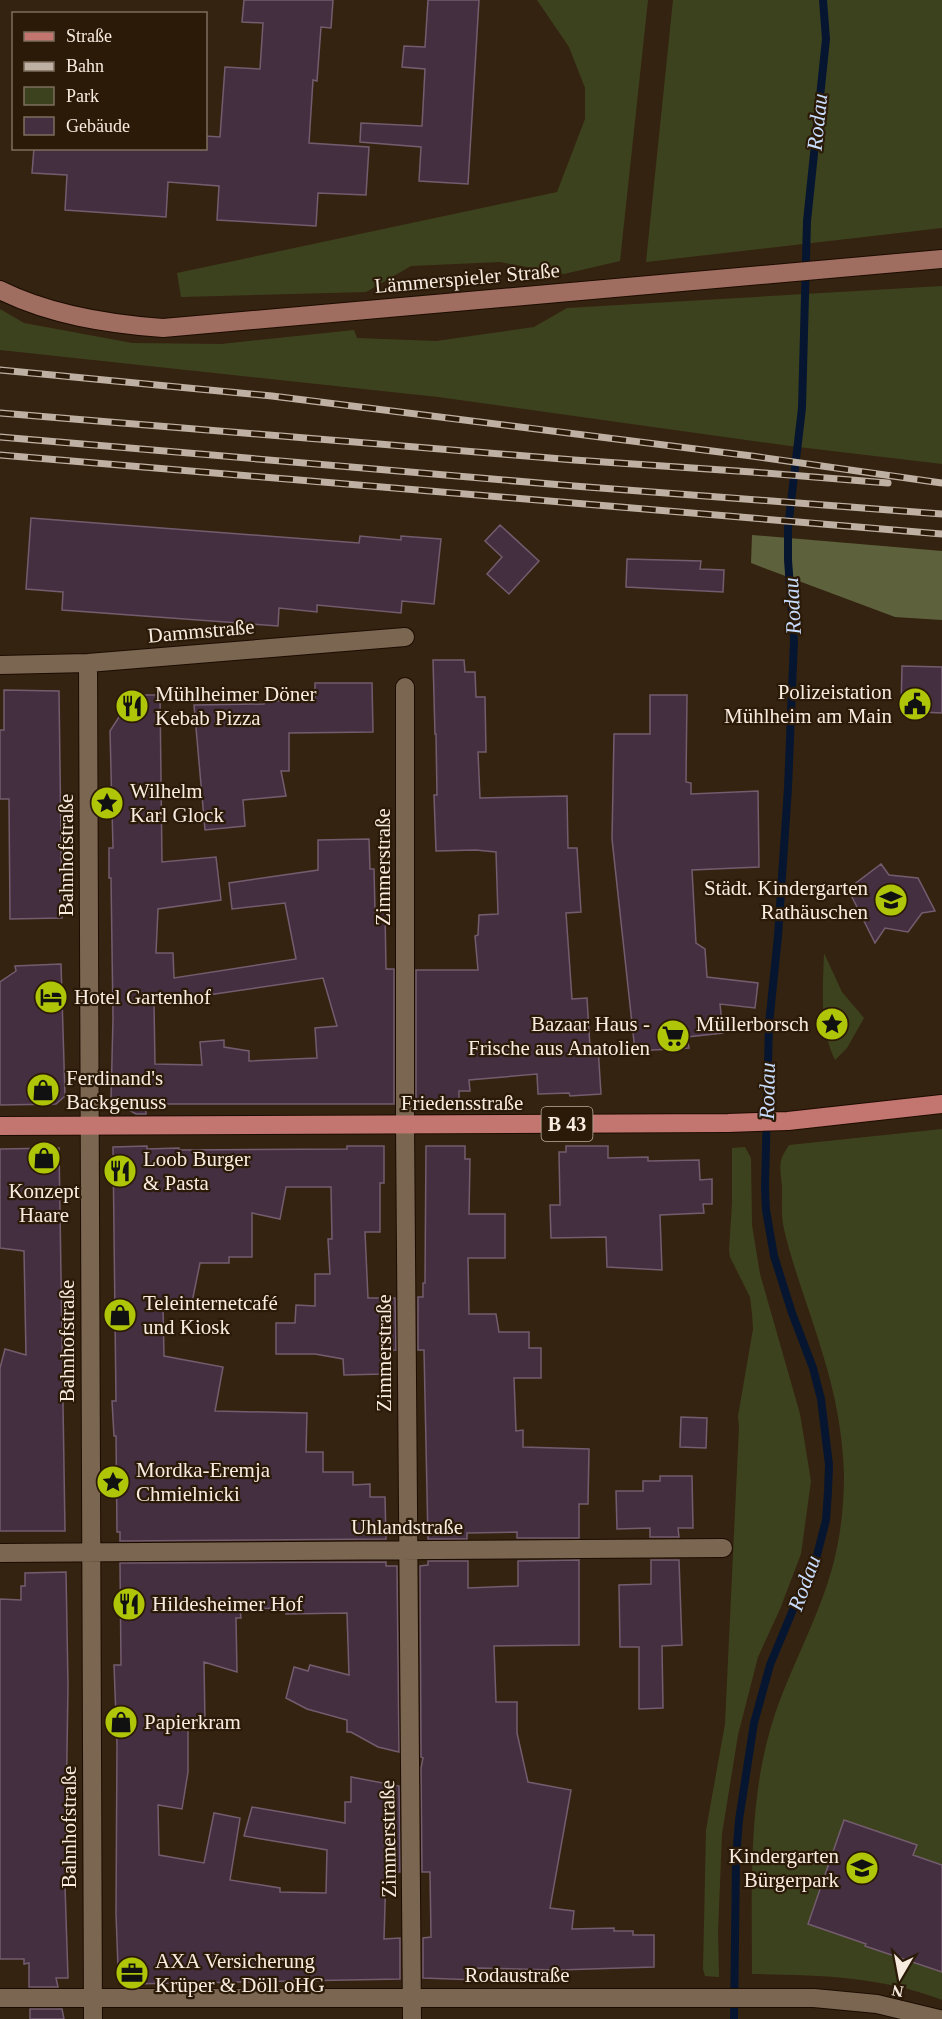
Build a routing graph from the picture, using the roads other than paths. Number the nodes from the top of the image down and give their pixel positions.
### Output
1 (942, 259) edge
2 (0, 290) edge
3 (405, 637) dead end
4 (88, 663) junction
5 (0, 665) edge
6 (405, 687) dead end
7 (942, 1104) edge
8 (405, 1125) junction
9 (0, 1126) edge
10 (89, 1126) junction
11 (723, 1548) dead end
12 (408, 1550) junction
13 (91, 1552) junction
14 (0, 1553) edge
15 (0, 1998) edge
16 (412, 1998) junction
17 (93, 1999) junction
18 (93, 2019) edge
19 (412, 2019) edge
20 (939, 2019) edge

1 - 2 main road, Lämmerspieler Straße
3 - 4 street, Dammstraße
4 - 5 street, Dammstraße
4 - 10 street, Bahnhofstraße
6 - 8 street, Zimmerstraße
7 - 8 main road, Friedensstraße / B 43
8 - 10 main road, Friedensstraße / B 43
8 - 12 street, Zimmerstraße
9 - 10 main road, B 43
10 - 13 street, Bahnhofstraße
11 - 12 street, Uhlandstraße
12 - 13 street, Uhlandstraße
12 - 16 street, Zimmerstraße
13 - 14 street, Uhlandstraße
13 - 17 street, Bahnhofstraße
15 - 17 street, Rodaustraße
16 - 17 street, Rodaustraße
16 - 19 street, Zimmerstraße
16 - 20 street, Rodaustraße
17 - 18 street, Bahnhofstraße

